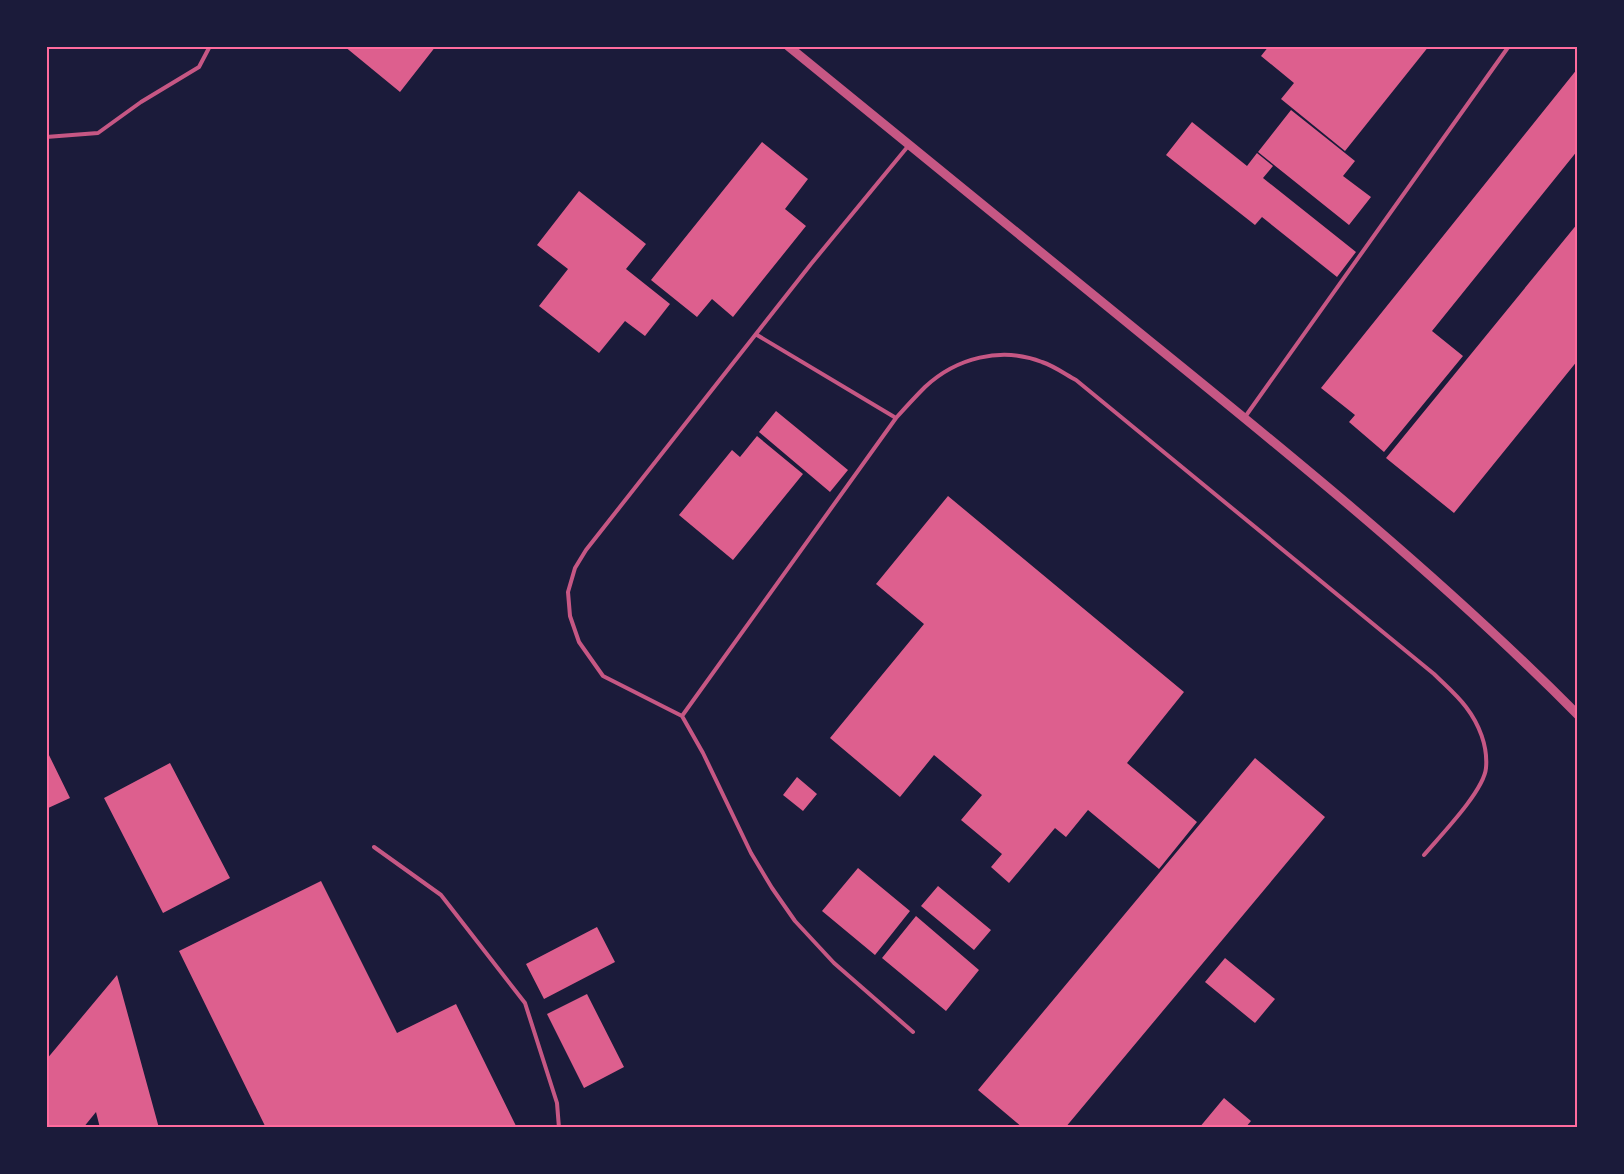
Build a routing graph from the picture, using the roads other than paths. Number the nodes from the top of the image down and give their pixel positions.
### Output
1 (210, 46) edge
2 (788, 46) edge
3 (1508, 46) edge
4 (46, 137) edge
5 (909, 145) junction
6 (757, 335) junction
7 (1245, 417) junction
8 (896, 418) junction
9 (1578, 715) edge
10 (682, 716) junction
11 (374, 847) dead end
12 (1424, 855) dead end
13 (913, 1032) dead end
14 (559, 1128) edge

1 - 4 lane
2 - 5 street
3 - 7 lane
5 - 6 lane
5 - 7 street
6 - 8 lane
6 - 10 lane
7 - 9 street
8 - 10 lane
8 - 12 lane
10 - 13 lane
11 - 14 lane

